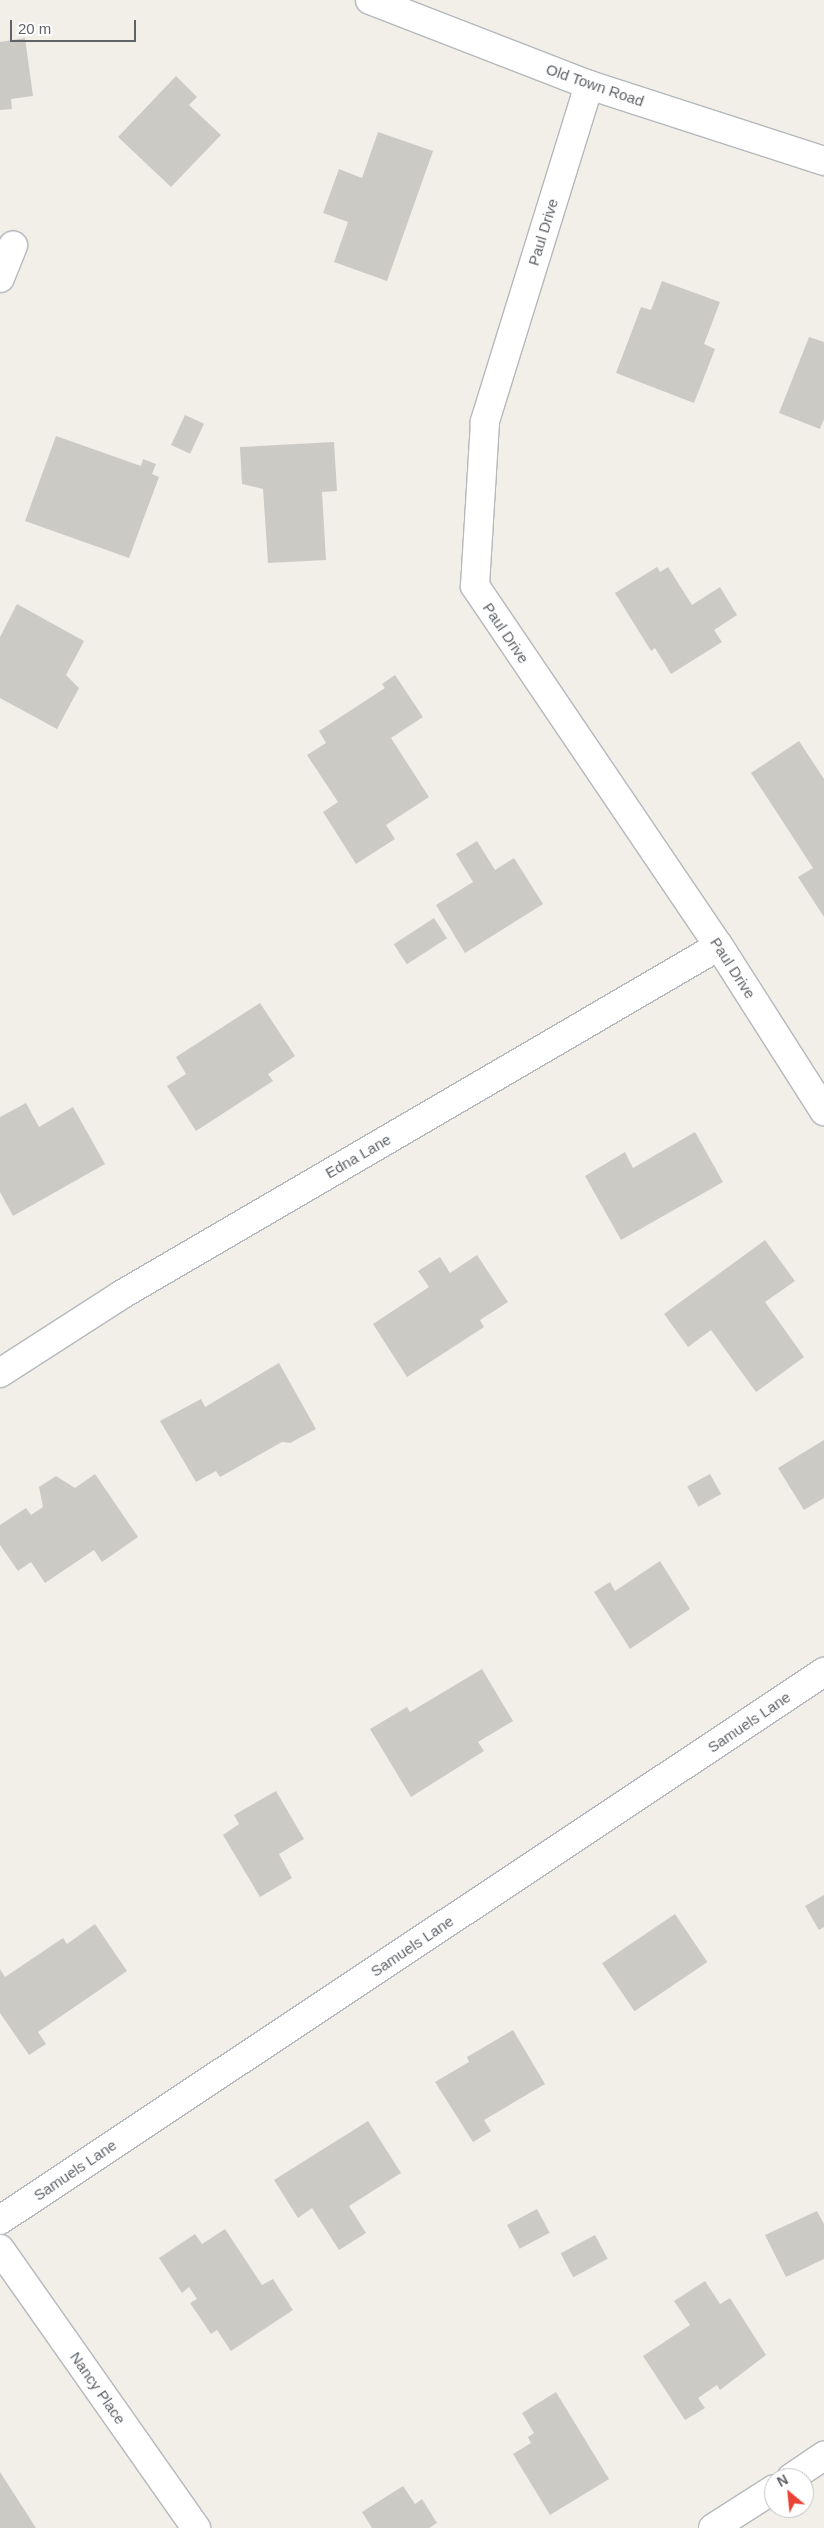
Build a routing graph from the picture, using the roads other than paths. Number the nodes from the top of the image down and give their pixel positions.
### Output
1 (370, 0) edge
2 (589, 84) junction
3 (824, 162) edge
4 (13, 245) dead end
5 (0, 278) edge
6 (719, 946) junction
7 (824, 1111) edge
8 (0, 1372) edge
9 (824, 1672) edge
10 (0, 2220) edge
11 (0, 2249) edge
12 (824, 2456) edge
13 (806, 2468) edge
14 (764, 2495) edge
15 (196, 2528) edge
16 (713, 2528) edge

1 - 2 street, Old Town Road
2 - 3 street, Old Town Road
2 - 6 street, Paul Drive
4 - 5 street
6 - 7 street, Paul Drive
6 - 8 street, Edna Lane
9 - 10 street, Samuels Lane
11 - 15 street, Nancy Place
12 - 13 street
14 - 16 street

